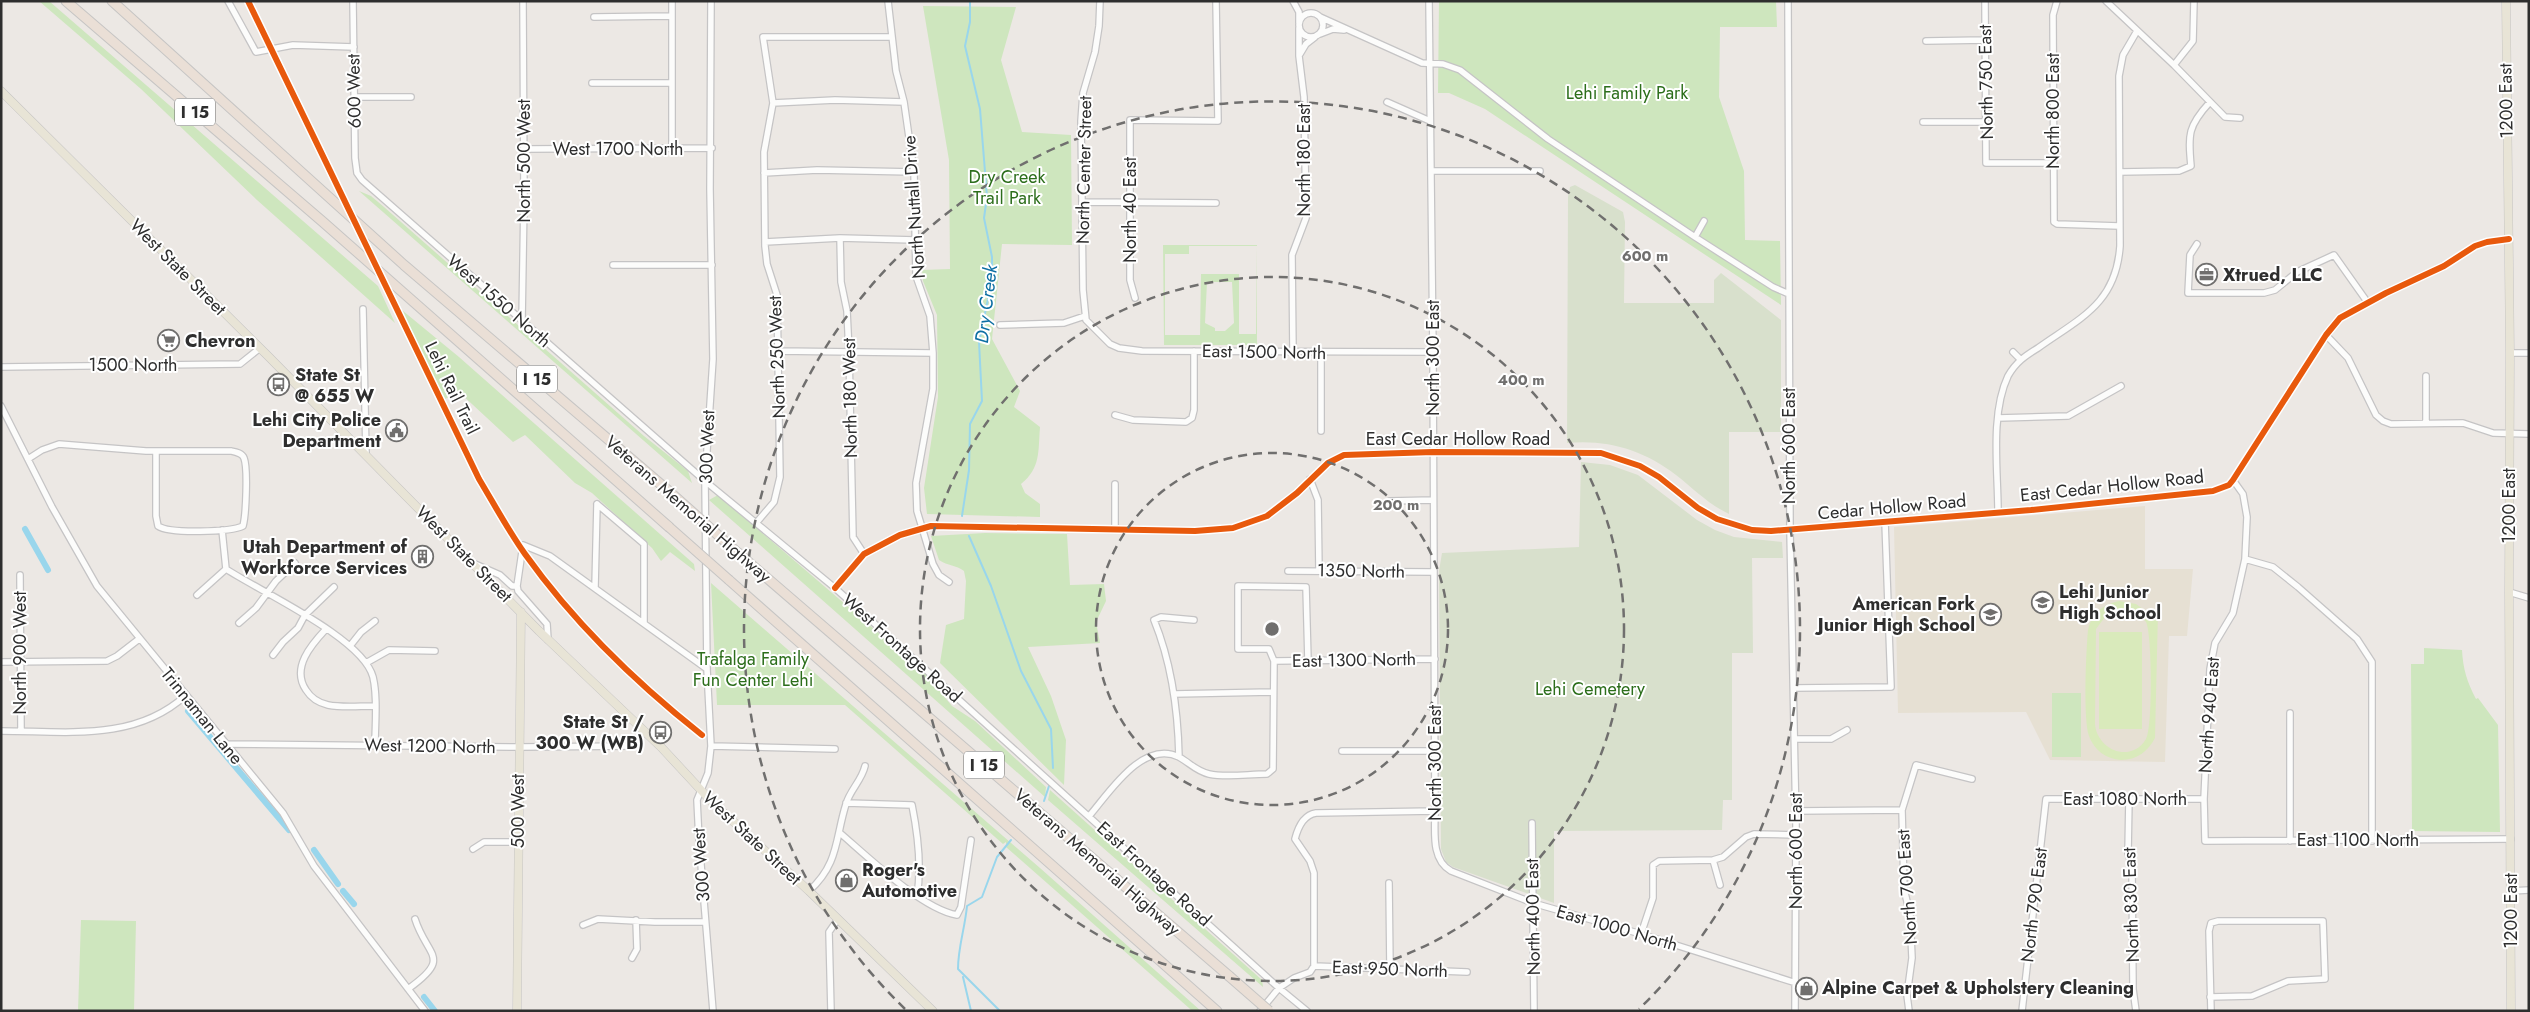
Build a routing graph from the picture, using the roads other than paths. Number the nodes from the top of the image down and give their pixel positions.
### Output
1 (66, 1) edge
2 (112, 1) edge
3 (228, 1) edge
4 (354, 1) edge
5 (523, 1) edge
6 (672, 1) edge
7 (711, 1) edge
8 (888, 1) edge
9 (1100, 1) edge
10 (1216, 1) edge
11 (1294, 1) edge
12 (1429, 1) edge
13 (1788, 1) edge
14 (1985, 1) edge
15 (2057, 1) edge
16 (2106, 1) edge
17 (2194, 1) edge
18 (2506, 1) edge
19 (1313, 13) junction
20 (672, 16) junction
21 (594, 17) dead end
22 (1320, 17) junction
23 (1299, 26) junction
24 (1346, 30) junction
25 (2138, 31) junction
26 (1317, 36) junction
27 (892, 37) junction
28 (1986, 40) junction
29 (1926, 42) dead end
30 (354, 47) junction
31 (1299, 56) junction
32 (1429, 64) junction
33 (2174, 65) junction
34 (592, 83) dead end
35 (672, 83) junction
36 (1, 91) edge
37 (354, 97) junction
38 (410, 97) dead end
39 (904, 102) junction
40 (1387, 102) dead end
41 (2210, 102) junction
42 (773, 103) junction
43 (2240, 118) dead end
44 (1430, 121) junction
45 (1923, 122) dead end
46 (1986, 122) junction
47 (712, 148) junction
48 (524, 149) junction
49 (672, 149) junction
50 (2053, 163) junction
51 (1431, 171) junction
52 (1540, 171) dead end
53 (914, 172) junction
54 (2120, 172) junction
55 (764, 173) junction
56 (362, 180) joint
57 (1082, 202) junction
58 (1129, 202) junction
59 (1216, 203) dead end
60 (1704, 221) dead end
61 (2119, 226) junction
62 (1695, 237) junction
63 (840, 238) junction
64 (2509, 239) junction
65 (915, 240) junction
66 (765, 242) junction
67 (2197, 244) dead end
68 (613, 265) dead end
69 (712, 266) junction
70 (1789, 294) junction
71 (1135, 298) dead end
72 (2368, 303) junction
73 (363, 309) dead end
74 (1085, 316) junction
75 (522, 321) junction
76 (1000, 325) dead end
77 (2326, 335) junction
78 (260, 348) junction
79 (777, 351) junction
80 (1194, 351) junction
81 (849, 352) junction
82 (1321, 352) junction
83 (1433, 352) junction
84 (2013, 352) dead end
85 (933, 353) junction
86 (1293, 353) junction
87 (2510, 353) junction
88 (2529, 353) edge
89 (2020, 359) junction
90 (1, 367) edge
91 (2426, 376) dead end
92 (2121, 386) dead end
93 (1, 406) edge
94 (1115, 415) dead end
95 (1998, 418) junction
96 (2426, 423) junction
97 (1321, 431) dead end
98 (2509, 434) junction
99 (2529, 434) edge
100 (156, 451) junction
101 (1433, 452) junction
102 (366, 454) junction
103 (28, 459) junction
104 (1310, 479) junction
105 (2233, 480) junction
106 (705, 481) junction
107 (1115, 484) dead end
108 (1433, 500) junction
109 (1390, 501) dead end
110 (1998, 512) junction
111 (757, 522) junction
112 (1885, 522) junction
113 (922, 528) junction
114 (1115, 529) junction
115 (222, 530) junction
116 (1790, 531) junction
117 (864, 554) junction
118 (2245, 559) junction
119 (295, 563) dead end
120 (472, 563) junction
121 (226, 569) junction
122 (1288, 571) dead end
123 (1319, 571) junction
124 (1434, 572) junction
125 (20, 575) dead end
126 (949, 582) dead end
127 (334, 586) dead end
128 (516, 586) junction
129 (595, 587) junction
130 (835, 588) junction
131 (2508, 592) junction
132 (266, 594) junction
133 (197, 595) dead end
134 (2529, 598) edge
135 (520, 612) junction
136 (305, 616) junction
137 (1194, 620) dead end
138 (375, 621) dead end
139 (239, 623) dead end
140 (644, 623) junction
141 (326, 629) junction
142 (139, 639) junction
143 (548, 640) junction
144 (350, 646) junction
145 (435, 651) dead end
146 (273, 655) dead end
147 (1435, 659) junction
148 (1274, 661) junction
149 (1308, 661) junction
150 (1, 662) edge
151 (20, 662) junction
152 (366, 662) junction
153 (707, 669) junction
154 (1794, 688) junction
155 (1273, 692) junction
156 (1174, 694) junction
157 (185, 696) junction
158 (374, 706) junction
159 (2290, 713) dead end
160 (1847, 730) dead end
161 (1, 731) edge
162 (20, 731) junction
163 (1795, 739) junction
164 (224, 744) junction
165 (375, 746) junction
166 (635, 746) dead end
167 (711, 746) junction
168 (519, 747) junction
169 (834, 749) dead end
170 (1435, 750) junction
171 (1342, 751) dead end
172 (1179, 757) junction
173 (1028, 760) joint
174 (864, 766) dead end
175 (1972, 779) dead end
176 (701, 792) junction
177 (2129, 798) junction
178 (2204, 799) junction
179 (2046, 800) joint
180 (846, 803) junction
181 (1902, 810) junction
182 (1796, 811) junction
183 (1434, 812) junction
184 (1090, 815) junction
185 (1532, 823) dead end
186 (840, 833) junction
187 (1796, 835) junction
188 (2510, 839) junction
189 (970, 840) dead end
190 (2205, 841) joint
191 (2290, 841) junction
192 (2372, 841) junction
193 (518, 842) junction
194 (473, 849) dead end
195 (1713, 860) junction
196 (1441, 863) joint
197 (1390, 883) dead end
198 (1720, 885) dead end
199 (2511, 890) junction
200 (2529, 890) edge
201 (809, 891) junction
202 (917, 896) junction
203 (1533, 903) junction
204 (415, 919) dead end
205 (838, 919) junction
206 (636, 920) junction
207 (705, 922) junction
208 (583, 925) dead end
209 (1641, 934) junction
210 (632, 958) dead end
211 (1314, 966) junction
212 (1390, 969) junction
213 (1466, 972) dead end
214 (1796, 983) junction
215 (1279, 988) junction
216 (408, 989) junction
217 (2210, 998) junction
218 (1215, 1009) edge
219 (425, 1011) edge
220 (517, 1011) edge
221 (713, 1011) edge
222 (831, 1011) edge
223 (933, 1011) edge
224 (1260, 1011) edge
225 (1269, 1011) edge
226 (1307, 1011) edge
227 (1534, 1011) edge
228 (1795, 1011) edge
229 (1909, 1011) edge
230 (2022, 1011) edge
231 (2136, 1011) edge
232 (2211, 1011) edge
233 (2511, 1011) edge

1 - 218 highway, Veterans Memorial Highway / I 15, bridge
2 - 225 highway, Veterans Memorial Highway / I 15, bridge
3 - 30 street
4 - 30 street, 600 West
5 - 48 street, North 500 West
6 - 20 street
7 - 47 street, 300 West
8 - 27 street, North Nuttall Drive
9 - 57 street, North Center Street
10 - 58 street, North 40 East
11 - 19 street
11 - 23 street, North 180 East
12 - 32 street, North 300 East
13 - 70 street, North 600 East
14 - 28 street, North 750 East
15 - 50 street, North 800 East
16 - 25 street
17 - 33 street
18 - 64 main road, 1200 East
19 - 22 street
19 - 23 street
20 - 21 street
20 - 35 street
22 - 24 street
22 - 26 street
23 - 26 street
23 - 31 street, North 180 East
24 - 26 street
24 - 32 street
25 - 33 street
25 - 54 street
26 - 31 street
27 - 39 street, North Nuttall Drive
27 - 42 street, North 250 West
28 - 29 street
28 - 46 street, North 750 East
30 - 37 street, 600 West
31 - 86 street, North 180 East
32 - 44 street, North 300 East
32 - 62 street
33 - 41 street
34 - 35 street
35 - 49 street
36 - 78 main road, West State Street
37 - 38 street
37 - 56 street, 600 West
39 - 42 street
39 - 53 street, North Nuttall Drive
40 - 44 street
41 - 43 street
41 - 54 street
42 - 55 street, North 250 West
44 - 51 street, North 300 East
45 - 46 street
46 - 50 street, North 750 East
47 - 49 street, West 1700 North
47 - 69 street, 300 West
48 - 49 street, West 1700 North
48 - 75 street, North 500 West
50 - 61 street, North 800 East
51 - 52 street
51 - 83 street, North 300 East
53 - 55 street
53 - 65 street, North Nuttall Drive
54 - 61 street
55 - 66 street, North 250 West
56 - 75 street, West 1550 North
57 - 58 street
57 - 74 street, North Center Street
58 - 59 street
58 - 71 street, North 40 East
60 - 62 street
61 - 89 street
62 - 70 street
63 - 65 street
63 - 66 street
63 - 81 street, North 180 West
64 - 72 street
64 - 87 main road, 1200 East
65 - 85 street, North Nuttall Drive
66 - 79 street, North 250 West
67 - 72 street
68 - 69 street
69 - 106 street, 300 West
70 - 116 street, North 600 East
72 - 77 street
73 - 102 street
74 - 76 street
74 - 80 street, East 1500 North
75 - 106 street, West 1550 North
77 - 96 street
77 - 105 street
78 - 90 street, 1500 North
78 - 102 main road, West State Street
79 - 81 street
79 - 111 street, North 250 West
80 - 86 street, East 1500 North
80 - 94 street
81 - 85 street
81 - 117 street, North 180 West
82 - 83 street, East 1500 North
82 - 86 street, East 1500 North
82 - 97 street
83 - 101 street, North 300 East
84 - 89 street
85 - 113 street, North Nuttall Drive
87 - 88 street
87 - 98 main road, 1200 East
89 - 95 street
91 - 96 street
92 - 95 street
93 - 103 street, Trinnaman Lane
95 - 110 street
96 - 98 street
98 - 99 street
98 - 131 main road, 1200 East
100 - 103 street
100 - 115 street
100 - 115 street
101 - 104 street, East Cedar Hollow Road
101 - 108 street, North 300 East
101 - 116 street, East Cedar Hollow Road
102 - 120 main road, West State Street
103 - 142 street, Trinnaman Lane
104 - 114 street, East Cedar Hollow Road
104 - 123 street
105 - 110 street, East Cedar Hollow Road
105 - 118 street, North 940 East
106 - 111 street, West Frontage Road
106 - 153 street, 300 West
107 - 114 street
108 - 109 street
108 - 124 street, North 300 East
110 - 112 street, Cedar Hollow Road
111 - 130 street, West Frontage Road
112 - 116 street, Cedar Hollow Road
112 - 154 street
113 - 114 street, East Cedar Hollow Road
113 - 117 street, East Cedar Hollow Road
113 - 126 street, North Nuttall Drive
115 - 121 street
116 - 154 street, North 600 East
117 - 130 street
118 - 178 street, North 940 East
118 - 192 street
119 - 132 street
120 - 128 street
120 - 135 main road, West State Street
121 - 132 street
121 - 133 street
122 - 123 street, 1350 North
123 - 124 street, 1350 North
124 - 147 street, North 300 East
125 - 151 street, North 900 West
127 - 136 street
128 - 129 street
128 - 143 street
129 - 140 street
129 - 140 street
130 - 173 street, West Frontage Road
131 - 134 street
131 - 188 main road, 1200 East
132 - 136 street
132 - 139 street
135 - 143 main road, West State Street
135 - 168 main road, 500 West
136 - 141 street
136 - 146 street
137 - 156 street
138 - 144 street
140 - 153 street
141 - 144 street
141 - 158 street
142 - 151 street
142 - 157 street, Trinnaman Lane
143 - 176 main road, West State Street
144 - 152 street
145 - 152 street
147 - 149 street, East 1300 North
147 - 170 street, North 300 East
148 - 149 street, East 1300 North
148 - 149 street
148 - 155 street
150 - 151 street
151 - 162 street, North 900 West
152 - 158 street
153 - 167 street, 300 West
154 - 163 street, North 600 East
155 - 156 street
155 - 172 street
156 - 172 street
157 - 162 street
157 - 164 street, Trinnaman Lane
158 - 165 street
159 - 191 street
160 - 163 street
161 - 162 street
163 - 182 street, North 600 East
164 - 165 street, West 1200 North
164 - 216 street, Trinnaman Lane
165 - 168 street, West 1200 North
166 - 168 street, West 1200 North
167 - 169 street
167 - 176 street, 300 West
168 - 193 main road, 500 West
170 - 171 street
170 - 183 street, North 300 East
172 - 184 street
173 - 184 street, East Frontage Road
174 - 180 street
175 - 181 street, North 700 East
176 - 201 main road, West State Street
176 - 207 street, 300 West
177 - 178 street, East 1080 North
177 - 179 street, East 1080 North
177 - 231 street, North 830 East
178 - 190 street, North 940 East
179 - 230 street, North 790 East
180 - 186 street
180 - 202 street
181 - 182 street
181 - 229 street, North 700 East
182 - 187 street, North 600 East
183 - 196 street, North 300 East
183 - 211 street
184 - 215 street, East Frontage Road
185 - 203 street, North 400 East
186 - 201 street
186 - 202 street
187 - 195 street
187 - 214 street, North 600 East
188 - 192 street, East 1100 North
188 - 199 main road, 1200 East
189 - 202 street
190 - 191 street, East 1100 North
191 - 192 street, East 1100 North
193 - 194 street
193 - 220 main road, 500 West
195 - 198 street
195 - 209 street
196 - 203 street, East 1000 North
197 - 212 street
199 - 200 street
199 - 233 main road, 1200 East
201 - 205 main road, West State Street
203 - 209 street, East 1000 North
203 - 227 street, North 400 East
204 - 216 street
205 - 222 street
205 - 223 main road, West State Street
206 - 207 street
206 - 208 street
206 - 210 street
207 - 221 street, 300 West
209 - 214 street, East 1000 North
211 - 212 street, East 950 North
211 - 215 street
212 - 213 street, East 950 North
214 - 228 street, North 600 East
215 - 224 street
215 - 226 street, East Frontage Road
216 - 219 street, Trinnaman Lane
217 - 217 street
217 - 232 street

